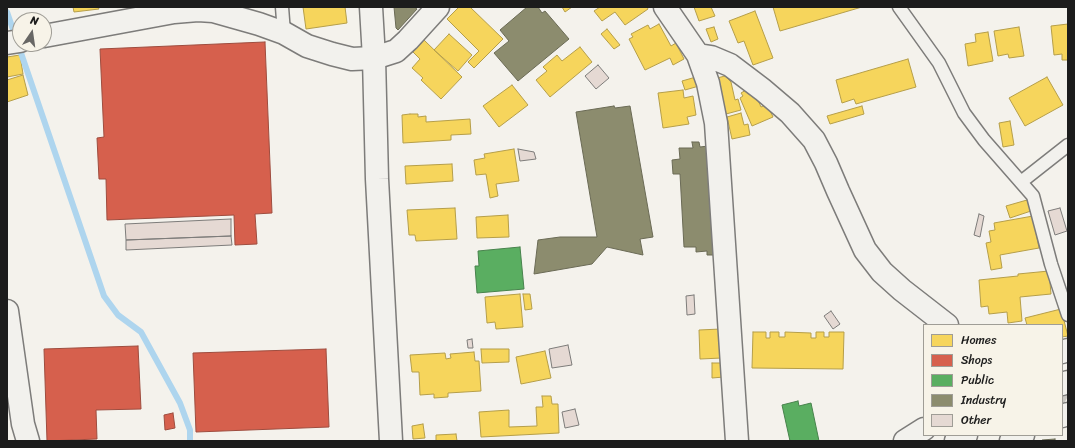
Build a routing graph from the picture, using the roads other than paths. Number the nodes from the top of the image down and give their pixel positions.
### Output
1 (282, 7) edge
2 (371, 7) edge
3 (438, 7) edge
4 (665, 7) edge
5 (899, 7) edge
6 (284, 33) junction
7 (52, 35) edge
8 (698, 55) junction
9 (374, 58) junction
10 (1068, 145) edge
11 (1021, 182) junction
12 (7, 311) edge
13 (1068, 315) edge
14 (946, 324) edge
15 (923, 430) edge
16 (1021, 436) edge
17 (28, 441) edge
18 (391, 441) edge
19 (736, 441) edge
20 (905, 441) edge
21 (1011, 441) edge

1 - 6 lane
2 - 9 main road
3 - 9 main road
4 - 8 main road
5 - 11 lane
6 - 7 main road
6 - 9 main road
8 - 14 main road
8 - 19 main road
9 - 18 main road
10 - 11 lane
11 - 13 lane
12 - 17 main road
15 - 20 main road
16 - 21 main road

